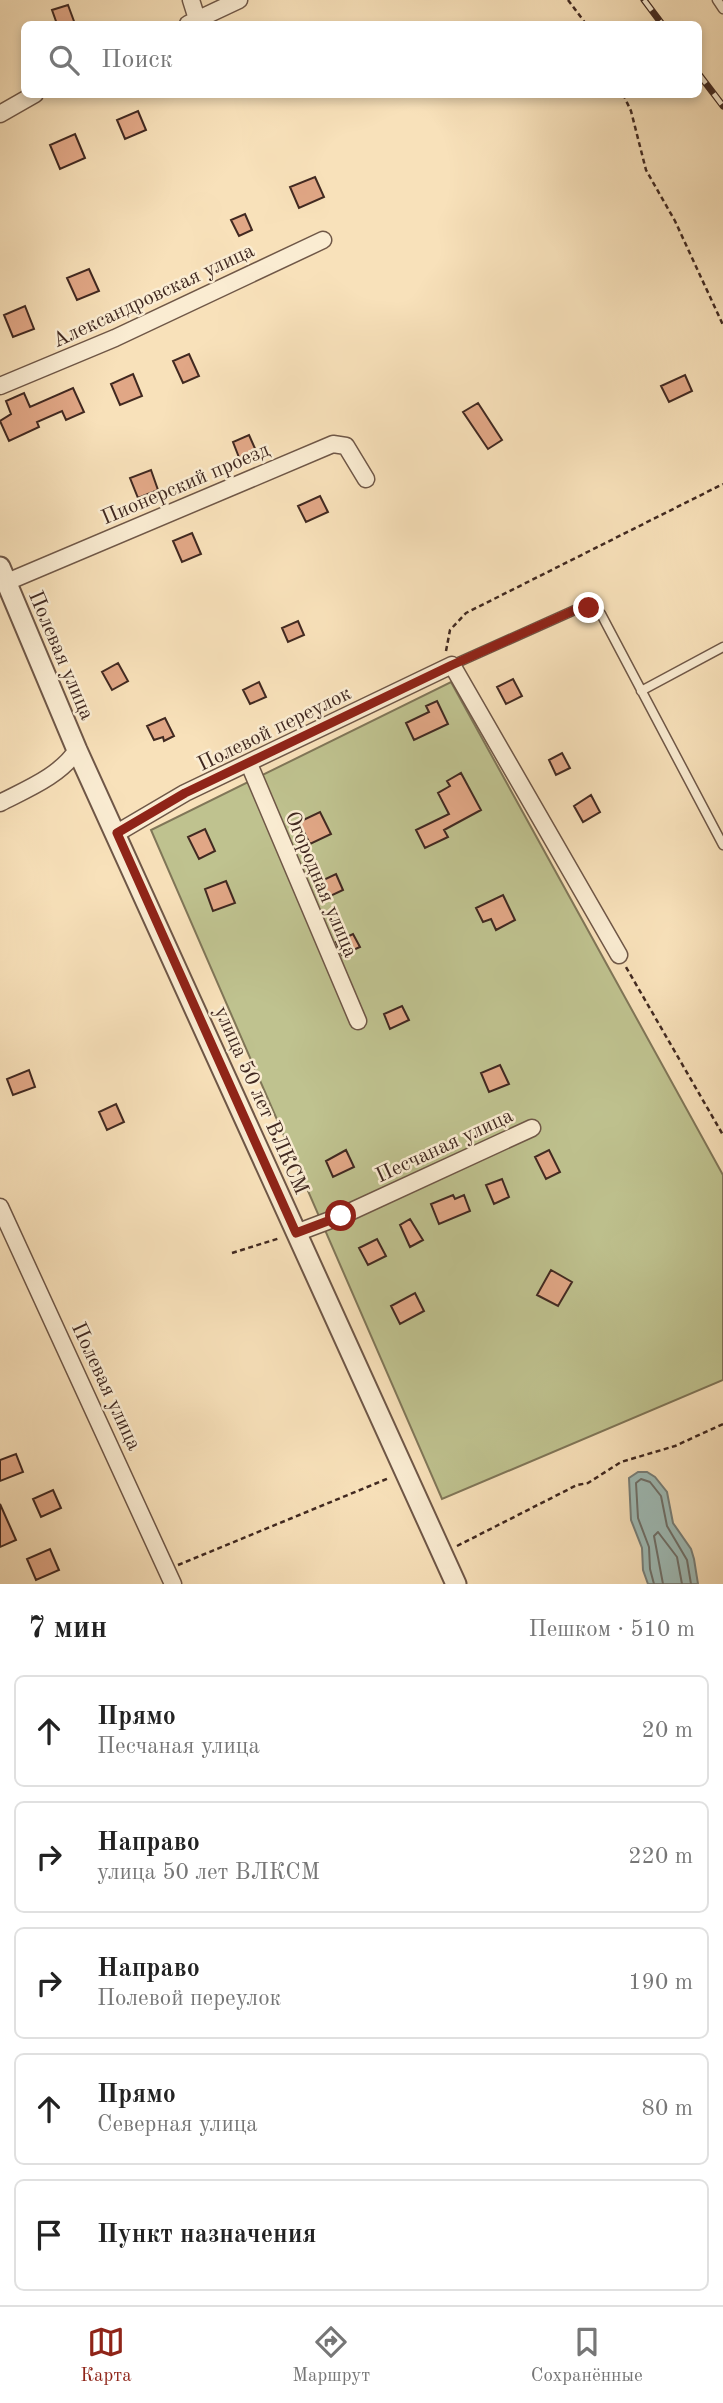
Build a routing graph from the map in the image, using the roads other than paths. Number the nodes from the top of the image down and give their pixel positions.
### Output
1 (191, 0) edge
2 (239, 0) edge
3 (717, 0) edge
4 (723, 9) edge
5 (193, 21) edge
6 (195, 21) edge
7 (28, 98) edge
8 (0, 114) edge
9 (323, 240) dead end
10 (0, 386) edge
11 (366, 479) dead end
12 (3, 574) edge
13 (723, 647) edge
14 (452, 665) junction
15 (641, 691) junction
16 (77, 750) junction
17 (249, 764) junction
18 (0, 803) edge
19 (117, 833) junction
20 (723, 845) edge
21 (619, 956) road end
22 (358, 1021) dead end
23 (532, 1128) dead end
24 (0, 1207) edge
25 (296, 1233) junction
26 (170, 1577) edge
27 (456, 1584) edge

1 - 5 street
2 - 6 street
3 - 4 lane
7 - 8 street
9 - 10 street, Александровская улица
11 - 12 street, Пионерский проезд
12 - 16 street, Полевая улица
13 - 15 lane
14 - 15 lane
14 - 17 street, Полевой переулок
14 - 21 street
15 - 20 lane
16 - 18 street, Полевая улица
16 - 19 street, улица 50 лет ВЛКСМ
17 - 19 street, Полевой переулок
17 - 22 street, Огородная улица
19 - 25 street, улица 50 лет ВЛКСМ
23 - 25 street, Песчаная улица
24 - 26 street, Полевая улица
25 - 27 street, улица 50 лет ВЛКСМ

